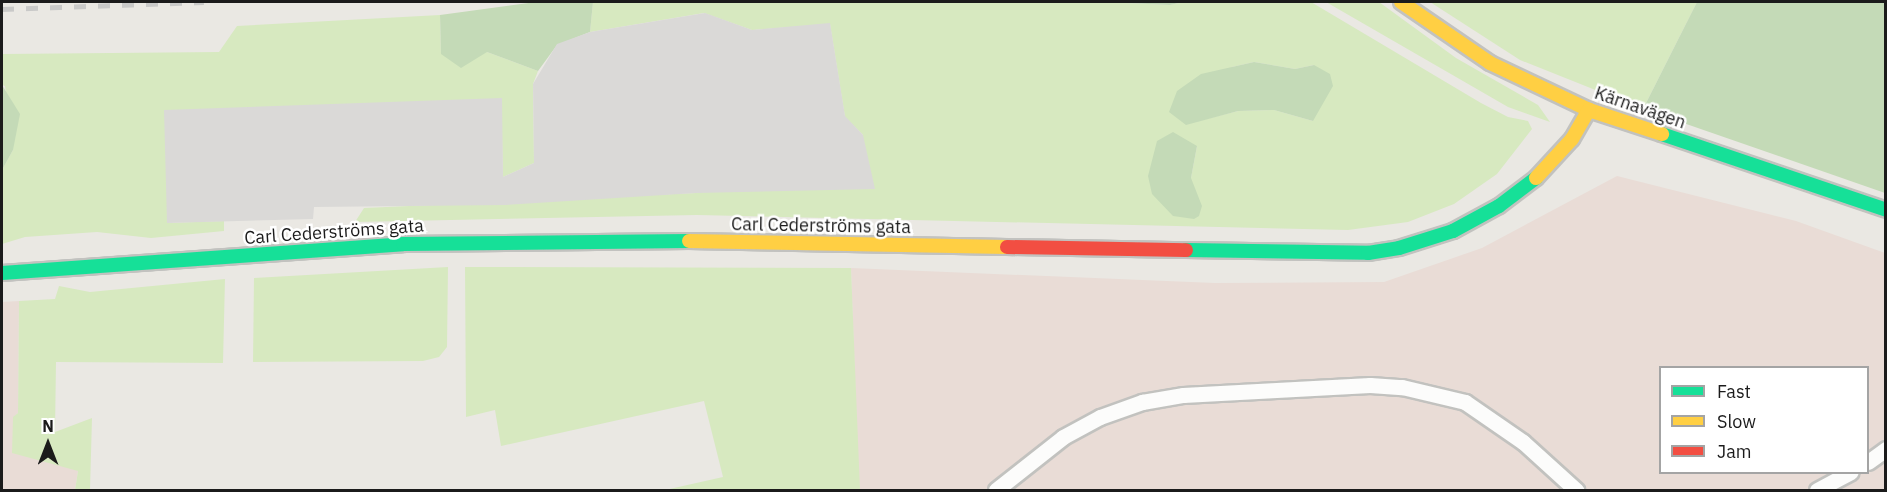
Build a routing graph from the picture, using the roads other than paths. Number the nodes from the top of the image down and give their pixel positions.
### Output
1 (1401, 2) edge
2 (1589, 110) junction
3 (1886, 210) edge
4 (2, 273) edge
5 (1886, 449) edge
6 (1869, 461) edge
7 (1847, 474) edge
8 (996, 490) edge
9 (1576, 490) edge
10 (1816, 490) edge

1 - 2 street, Kärnavägen
2 - 3 street, Kärnavägen
2 - 4 street, Carl Cederströms gata
5 - 6 street
7 - 10 street
8 - 9 street

